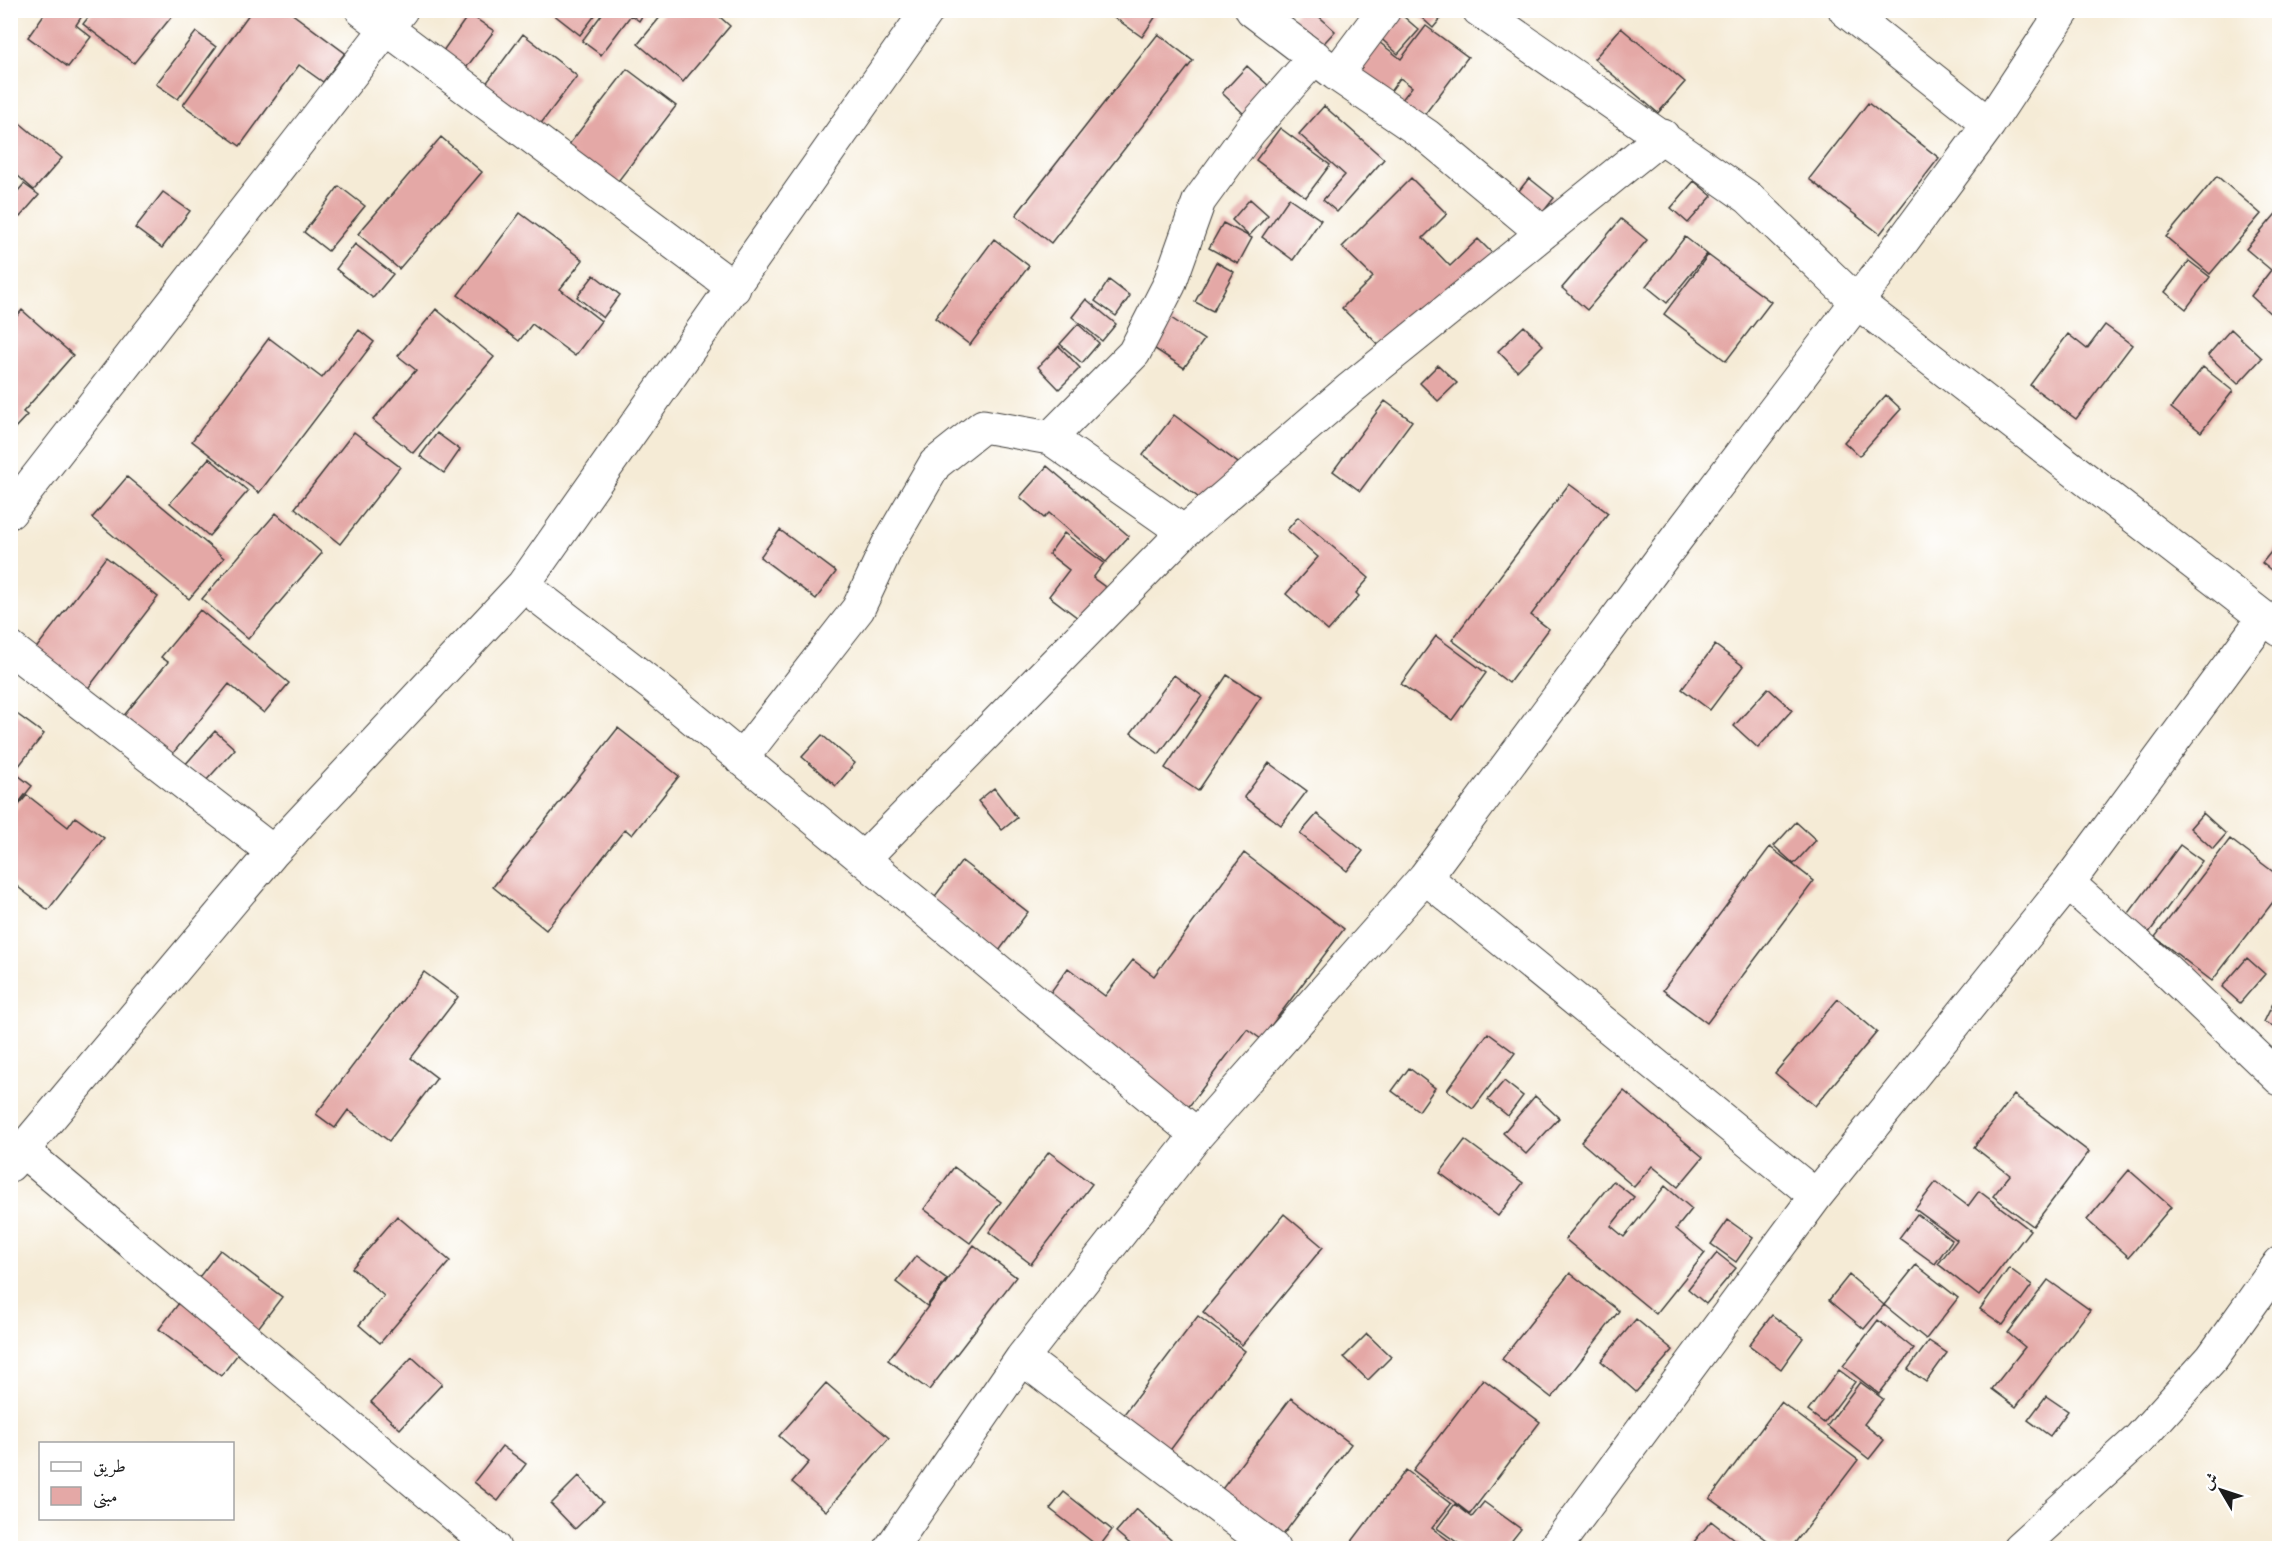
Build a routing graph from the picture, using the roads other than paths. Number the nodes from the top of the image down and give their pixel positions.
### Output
1 (928, 10) edge
2 (1252, 10) edge
3 (1384, 10) edge
4 (1845, 10) edge
5 (2064, 10) edge
6 (1481, 11) edge
7 (383, 17) edge
8 (1326, 66) junction
9 (1989, 124) junction
10 (1663, 136) junction
11 (1543, 232) junction
12 (734, 288) junction
13 (1857, 302) junction
14 (1050, 438) junction
15 (10, 512) edge
16 (1184, 532) junction
17 (523, 585) junction
18 (2272, 624) edge
19 (10, 648) edge
20 (741, 759) junction
21 (273, 852) junction
22 (863, 859) junction
23 (1425, 877) junction
24 (2068, 883) junction
25 (2280, 1078) edge
26 (1197, 1135) junction
27 (17, 1158) edge
28 (1816, 1196) junction
29 (2280, 1263) edge
30 (1022, 1358) junction
31 (494, 1548) edge
32 (891, 1548) edge
33 (1273, 1548) edge
34 (1555, 1548) edge
35 (2019, 1548) edge

1 - 12 street
2 - 8 street
3 - 8 street
4 - 9 street
5 - 9 street
6 - 10 street
7 - 12 street
7 - 15 street
8 - 11 street
8 - 14 street
9 - 13 street
10 - 11 street
10 - 13 street
11 - 16 street
12 - 17 street
13 - 18 street
13 - 23 street
14 - 16 street
14 - 20 street
16 - 22 street
17 - 20 street
17 - 21 street
18 - 24 street
19 - 21 street
20 - 22 street
21 - 27 street
22 - 26 street
23 - 26 street
23 - 28 street
24 - 25 street
24 - 28 street
26 - 30 street
27 - 31 street
28 - 34 street
29 - 35 street
30 - 32 street
30 - 33 street

